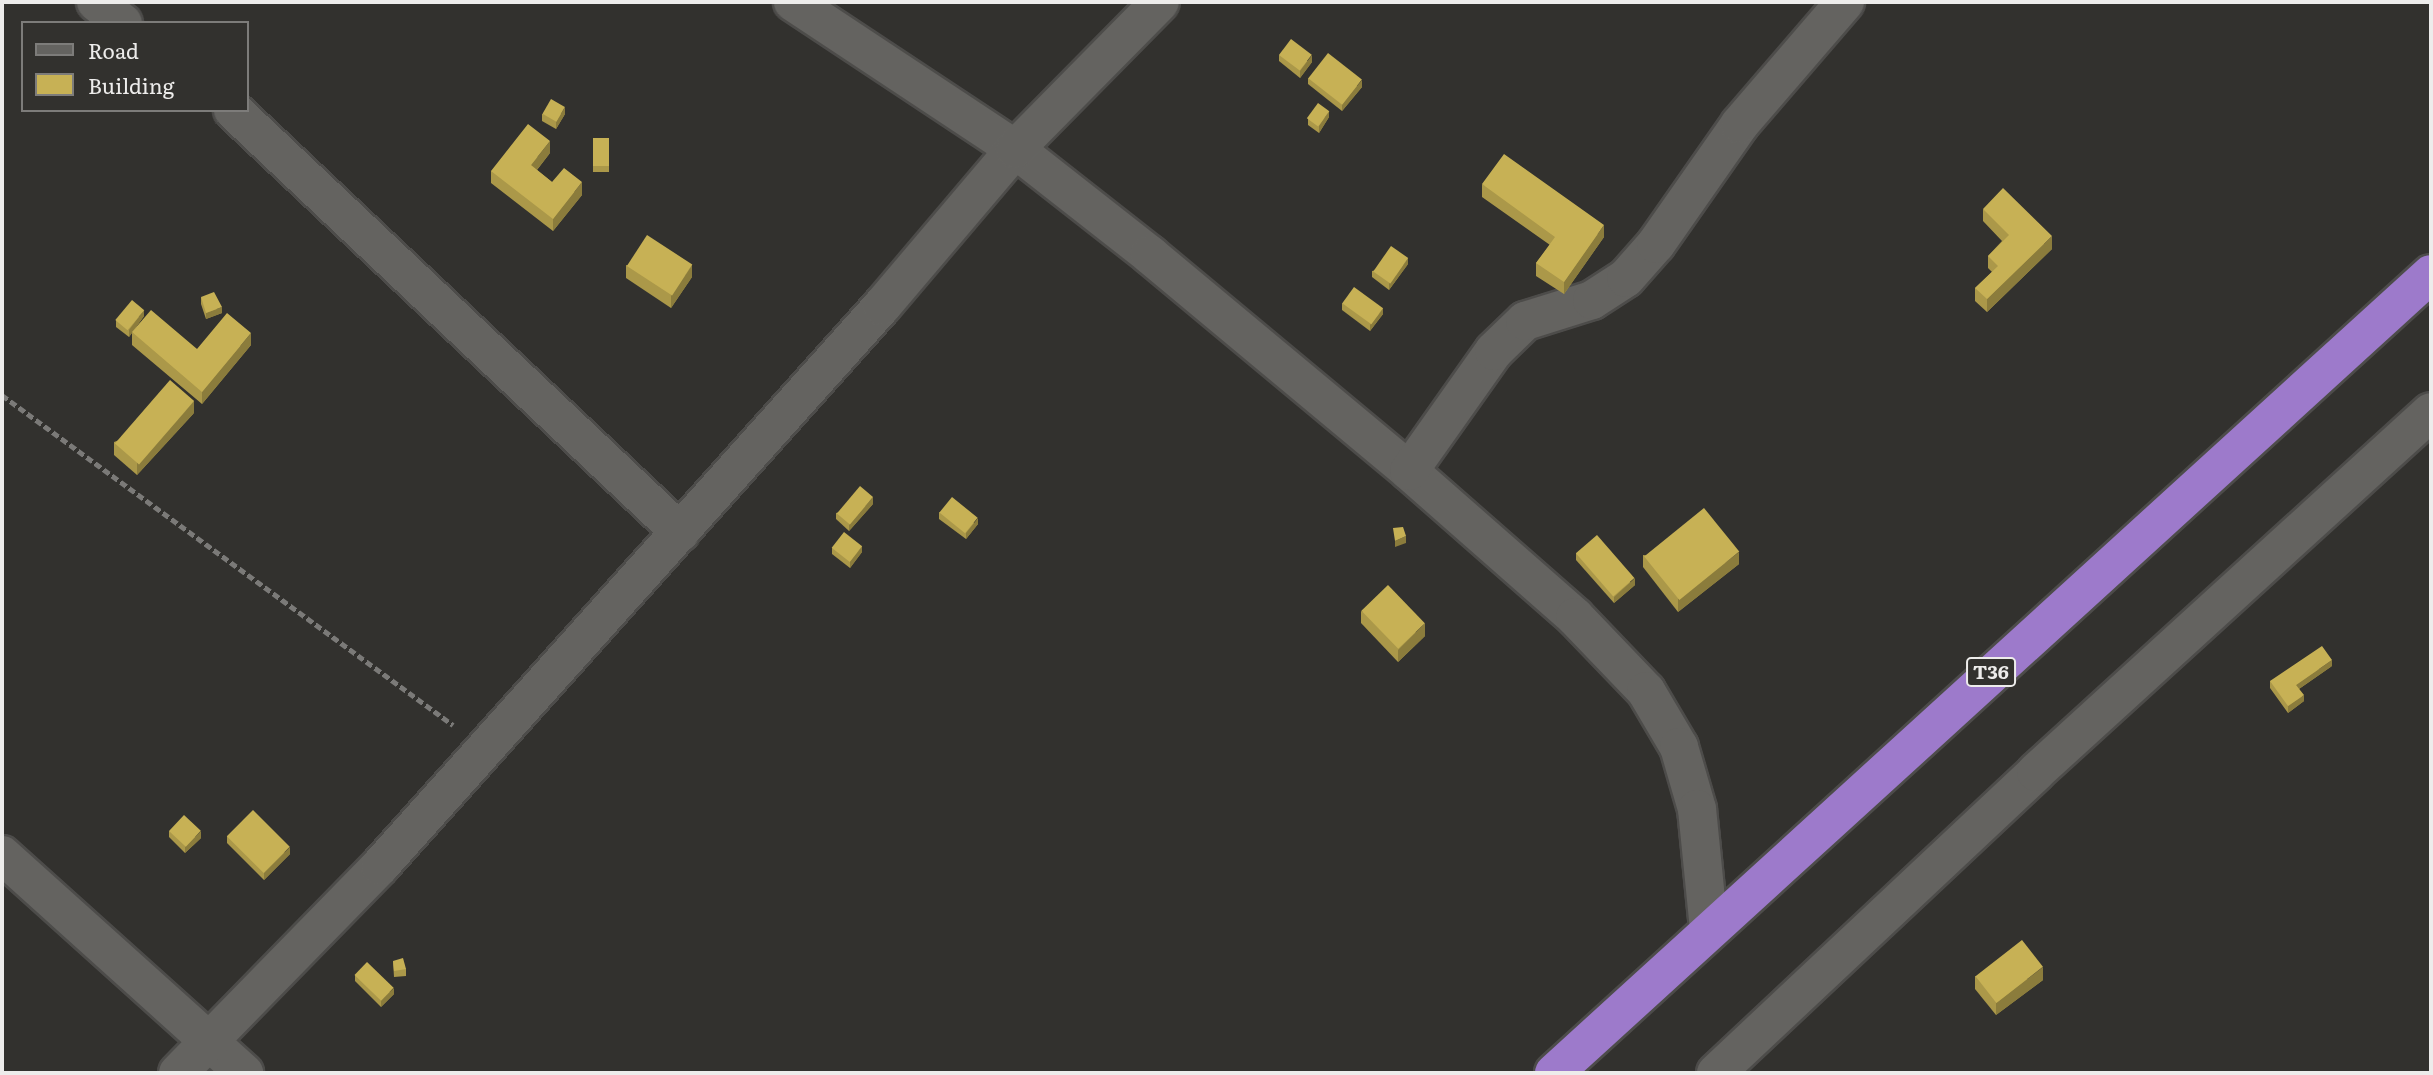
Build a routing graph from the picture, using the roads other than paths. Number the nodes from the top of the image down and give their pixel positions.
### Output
1 (96, 2) edge
2 (793, 2) edge
3 (1160, 2) edge
4 (1845, 2) edge
5 (120, 21) edge
6 (235, 112) edge
7 (1015, 149) junction
8 (2431, 274) edge
9 (2431, 412) edge
10 (1409, 471) junction
11 (680, 532) junction
12 (2, 855) edge
13 (1709, 929) junction
14 (206, 1043) junction
15 (178, 1073) edge
16 (244, 1073) edge
17 (1554, 1073) edge
18 (1716, 1073) edge

1 - 5 street
2 - 7 street
3 - 7 street
4 - 10 street
6 - 11 street
7 - 10 street
7 - 11 street
8 - 13 highway, T36
9 - 18 street
10 - 13 street
11 - 14 street
12 - 14 street
13 - 17 highway, T36
14 - 15 street
14 - 16 street

